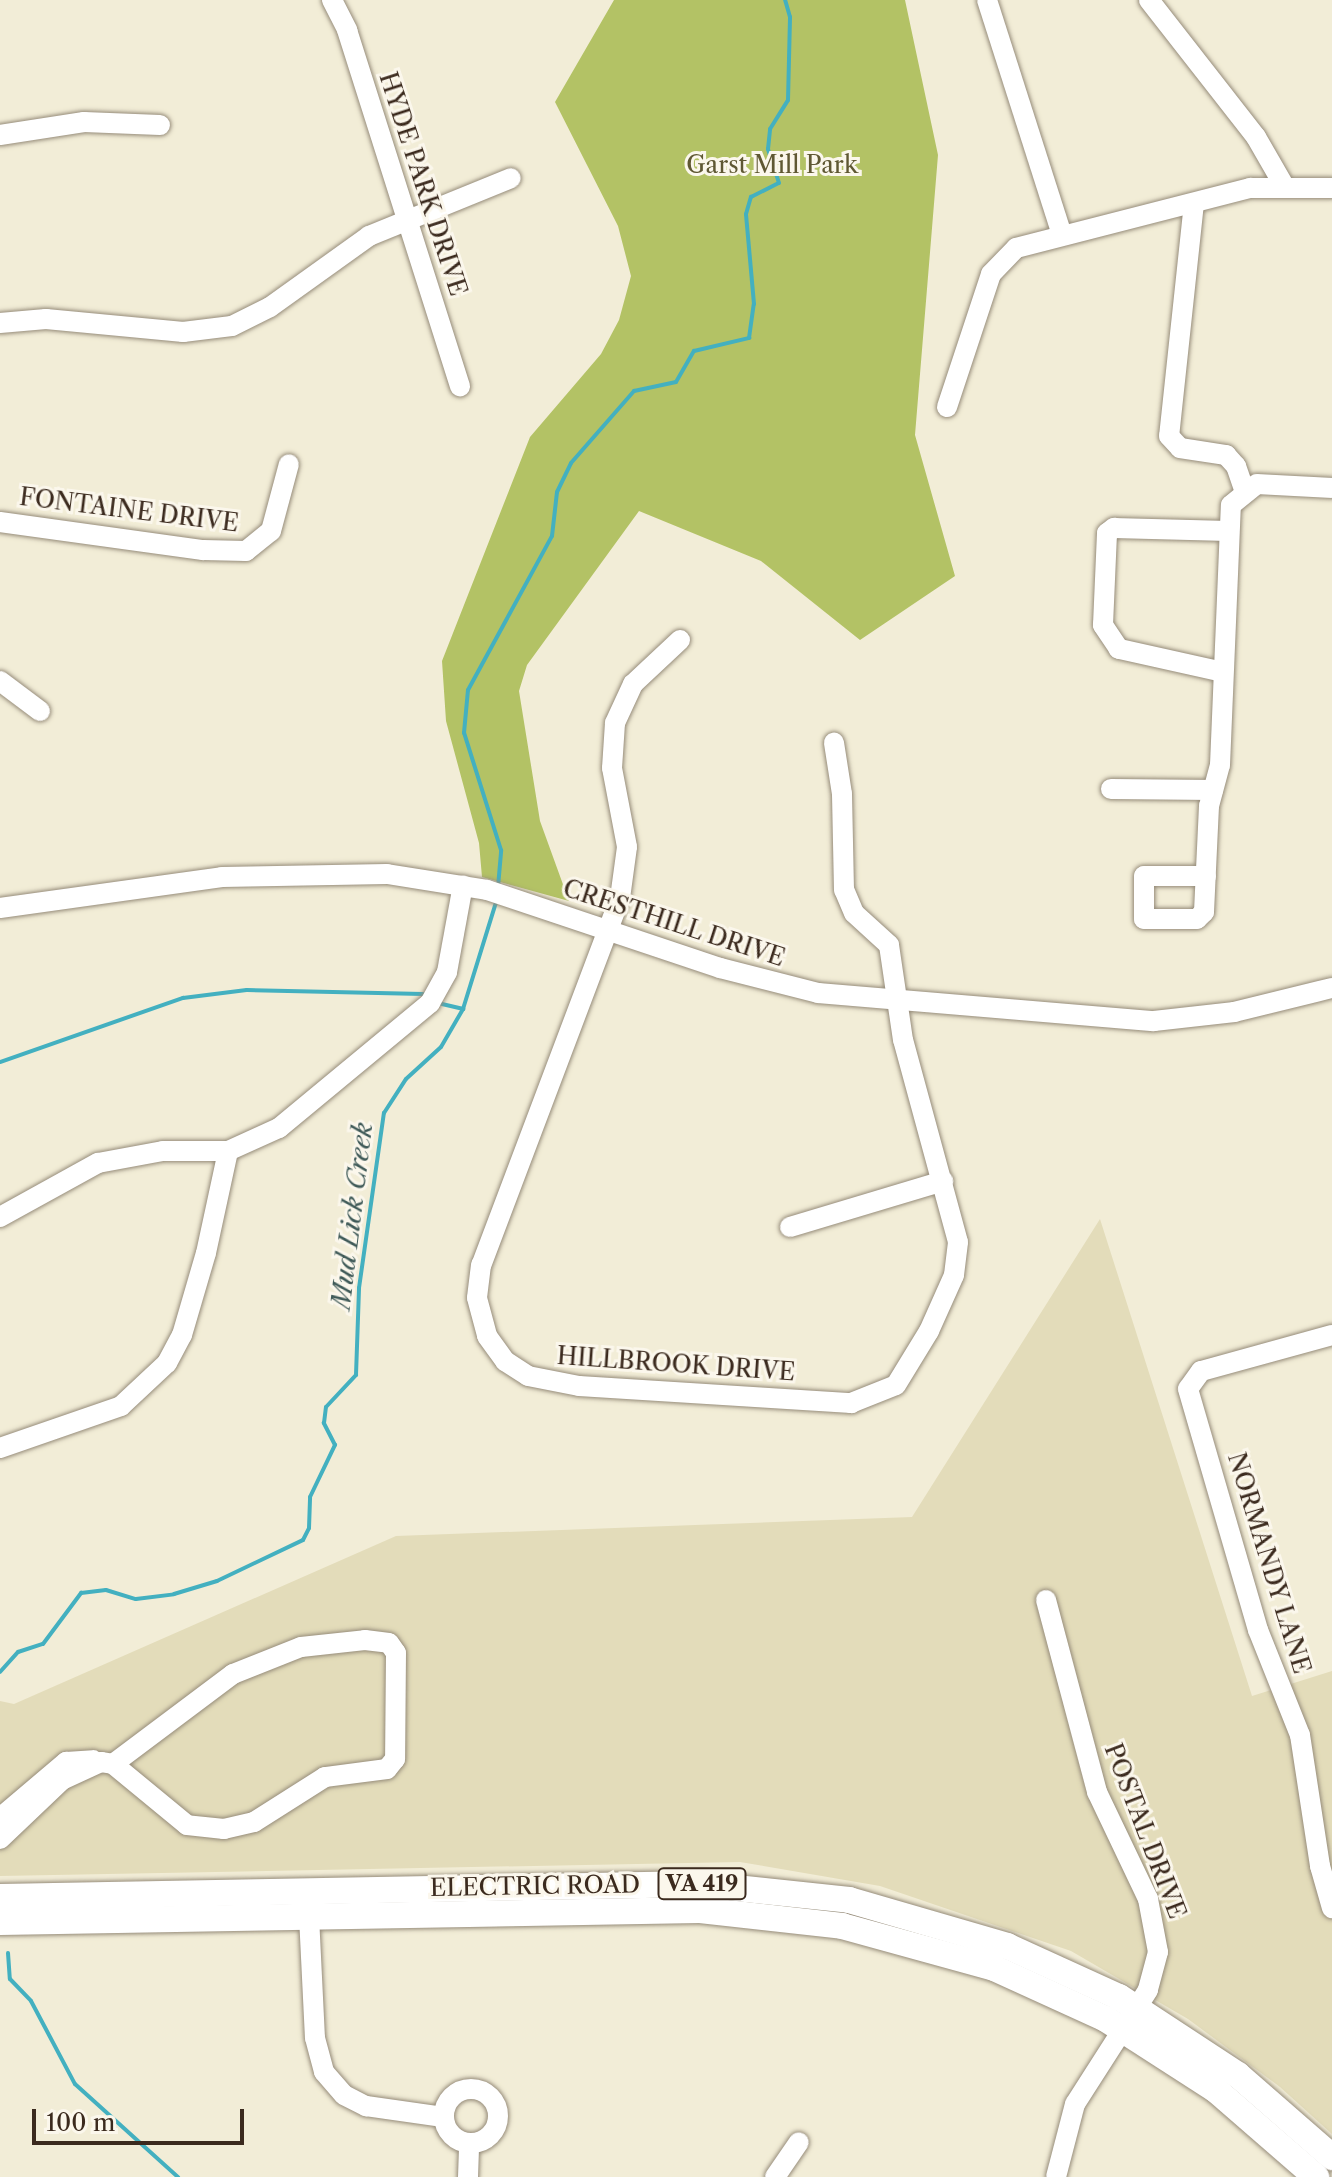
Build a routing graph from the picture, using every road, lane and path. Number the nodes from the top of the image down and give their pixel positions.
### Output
1 (987, 0) edge
2 (1149, 0) edge
3 (340, 2) edge
4 (160, 125) dead end
5 (0, 135) edge
6 (511, 178) dead end
7 (1283, 184) junction
8 (1332, 188) edge
9 (1194, 203) junction
10 (407, 219) junction
11 (1062, 235) junction
12 (0, 323) edge
13 (460, 386) dead end
14 (947, 407) dead end
15 (289, 464) dead end
16 (1332, 488) edge
17 (1244, 489) junction
18 (0, 522) edge
19 (1228, 531) junction
20 (680, 640) dead end
21 (1223, 672) junction
22 (0, 681) edge
23 (40, 711) dead end
24 (834, 743) dead end
25 (1111, 789) dead end
26 (1213, 790) junction
27 (1206, 876) dead end
28 (463, 885) junction
29 (0, 908) edge
30 (610, 932) junction
31 (1332, 988) edge
32 (898, 999) junction
33 (228, 1151) junction
34 (943, 1181) junction
35 (0, 1217) edge
36 (790, 1227) dead end
37 (1332, 1335) edge
38 (0, 1448) edge
39 (1046, 1600) dead end
40 (113, 1764) junction
41 (0, 1818) edge
42 (0, 1839) edge
43 (0, 1897) edge
44 (1332, 1908) edge
45 (309, 1916) junction
46 (0, 1922) edge
47 (1131, 2018) junction
48 (443, 2117) junction
49 (799, 2142) dead end
50 (469, 2143) junction
51 (1332, 2157) edge
52 (468, 2177) edge
53 (775, 2177) edge
54 (1056, 2177) edge
55 (1316, 2177) edge

1 - 11 street
2 - 7 street
3 - 10 street, HYDE PARK DRIVE
4 - 5 street
6 - 10 street
7 - 8 street
7 - 9 street
9 - 11 street
9 - 17 street
10 - 12 street
10 - 13 street, HYDE PARK DRIVE
11 - 14 street
15 - 18 street, FONTAINE DRIVE
16 - 17 street
17 - 19 street
19 - 21 street
19 - 21 street
20 - 30 street, HILLBROOK DRIVE
21 - 26 street
22 - 23 street
24 - 32 street, HILLBROOK DRIVE
25 - 26 street
26 - 27 street
28 - 29 street, CRESTHILL DRIVE
28 - 30 street, CRESTHILL DRIVE
28 - 33 street
30 - 32 street, CRESTHILL DRIVE
30 - 34 street, HILLBROOK DRIVE
31 - 32 street, CRESTHILL DRIVE
32 - 34 street, HILLBROOK DRIVE
33 - 35 street
33 - 38 street
34 - 36 street
37 - 44 street, NORMANDY LANE
39 - 47 street, POSTAL DRIVE
40 - 40 street
40 - 41 street
40 - 42 street
43 - 47 main road, ELECTRIC ROAD / VA 419
45 - 46 main road, ELECTRIC ROAD / VA 419
45 - 47 main road, ELECTRIC ROAD / VA 419
45 - 48 street
47 - 51 main road, ELECTRIC ROAD / VA 419
47 - 54 street, POSTAL DRIVE
47 - 55 main road, ELECTRIC ROAD / VA 419
48 - 50 street
48 - 50 street
49 - 53 street
50 - 52 street

